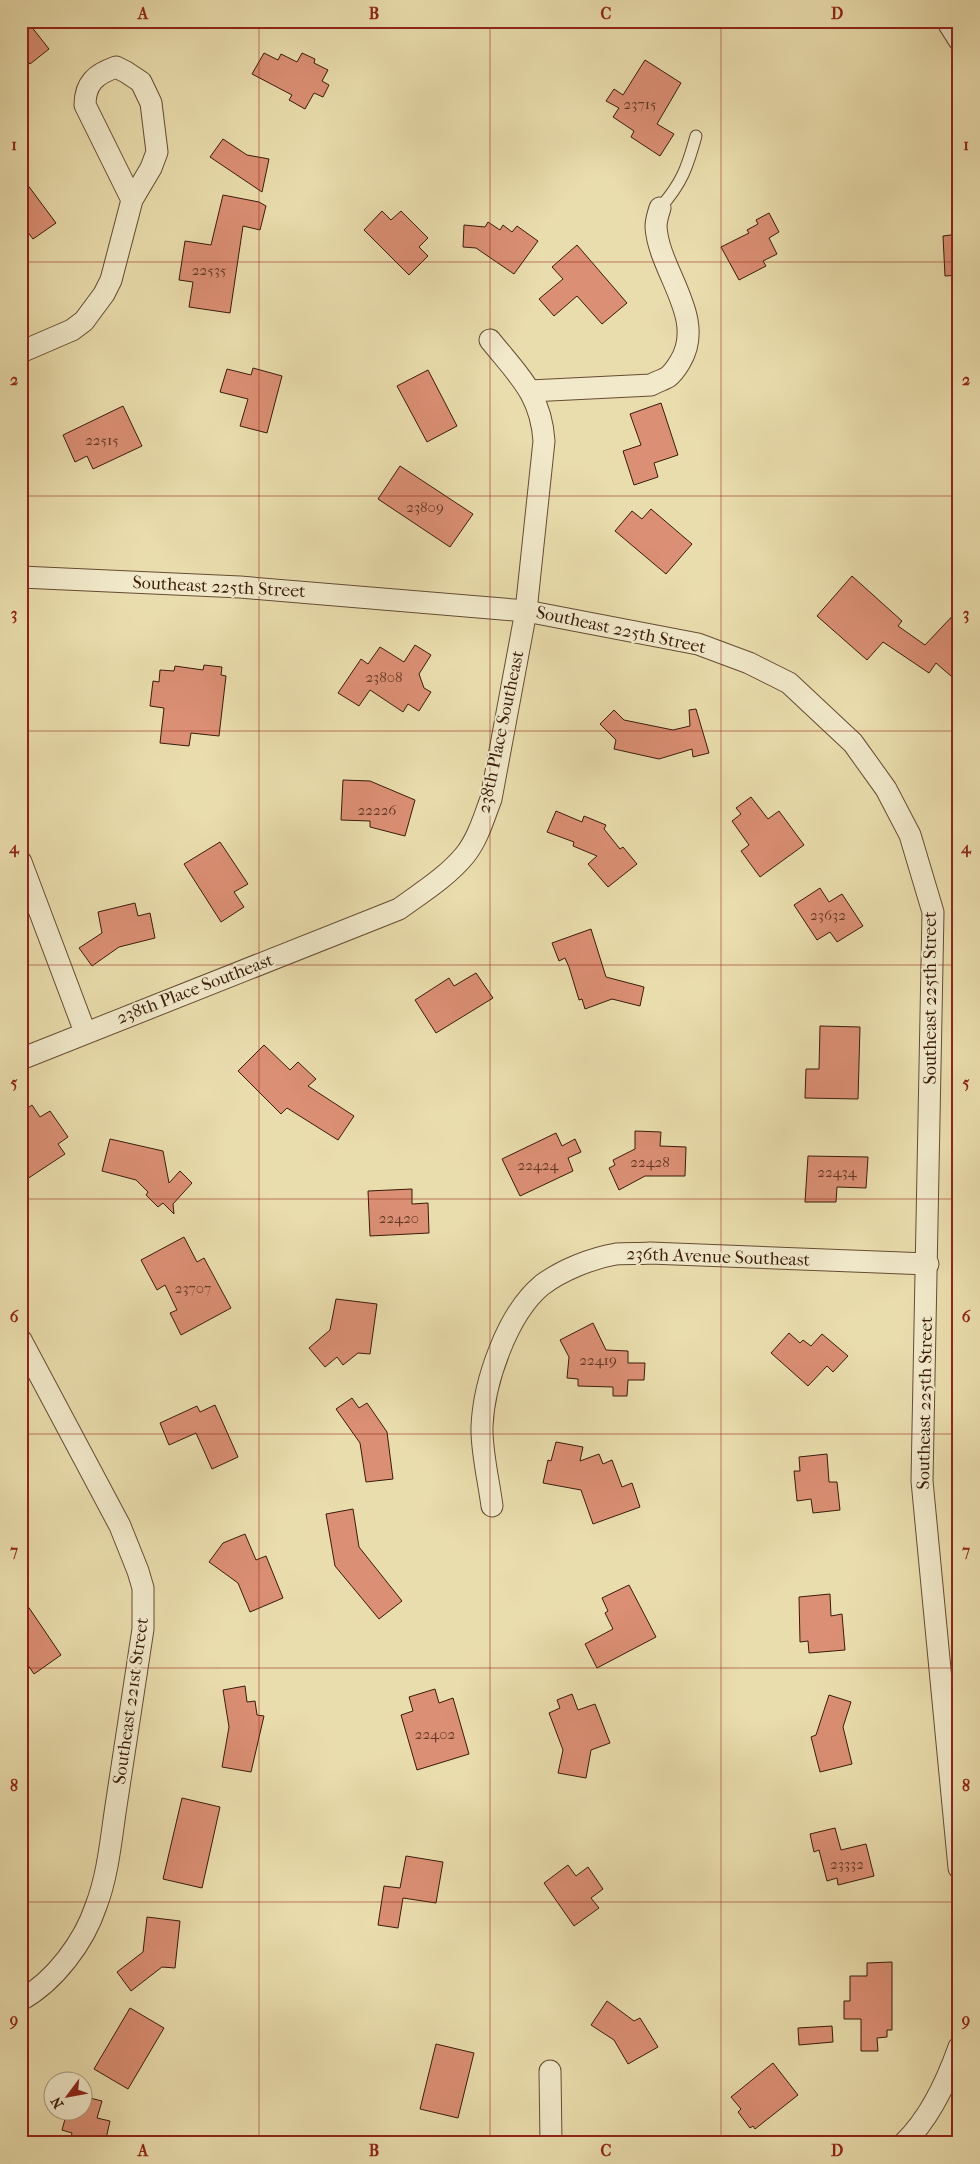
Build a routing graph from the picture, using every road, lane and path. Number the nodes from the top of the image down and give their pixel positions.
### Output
1 (947, 21) edge
2 (959, 40) edge
3 (696, 136) dead end
4 (132, 200) junction
5 (660, 208) joint
6 (490, 340) dead end
7 (21, 352) edge
8 (530, 391) junction
9 (21, 577) edge
10 (526, 611) junction
11 (21, 862) edge
12 (84, 1032) junction
13 (21, 1058) edge
14 (928, 1264) junction
15 (21, 1340) edge
16 (492, 1506) dead end
17 (959, 1868) edge
18 (21, 2000) edge
19 (957, 2053) edge
20 (550, 2071) dead end
21 (551, 2143) edge
22 (904, 2143) edge

1 - 2 street
3 - 5 lane
4 - 4 street
4 - 7 street
5 - 8 street
6 - 8 street, 238th Place Southeast
8 - 10 street, 238th Place Southeast
9 - 10 street, Southeast 225th Street
10 - 12 street, 238th Place Southeast
10 - 14 street, Southeast 225th Street
11 - 12 street
12 - 13 street, 238th Place Southeast
14 - 16 street, 236th Avenue Southeast
14 - 17 street, Southeast 225th Street
15 - 18 street, Southeast 221st Street
19 - 22 street
20 - 21 street

